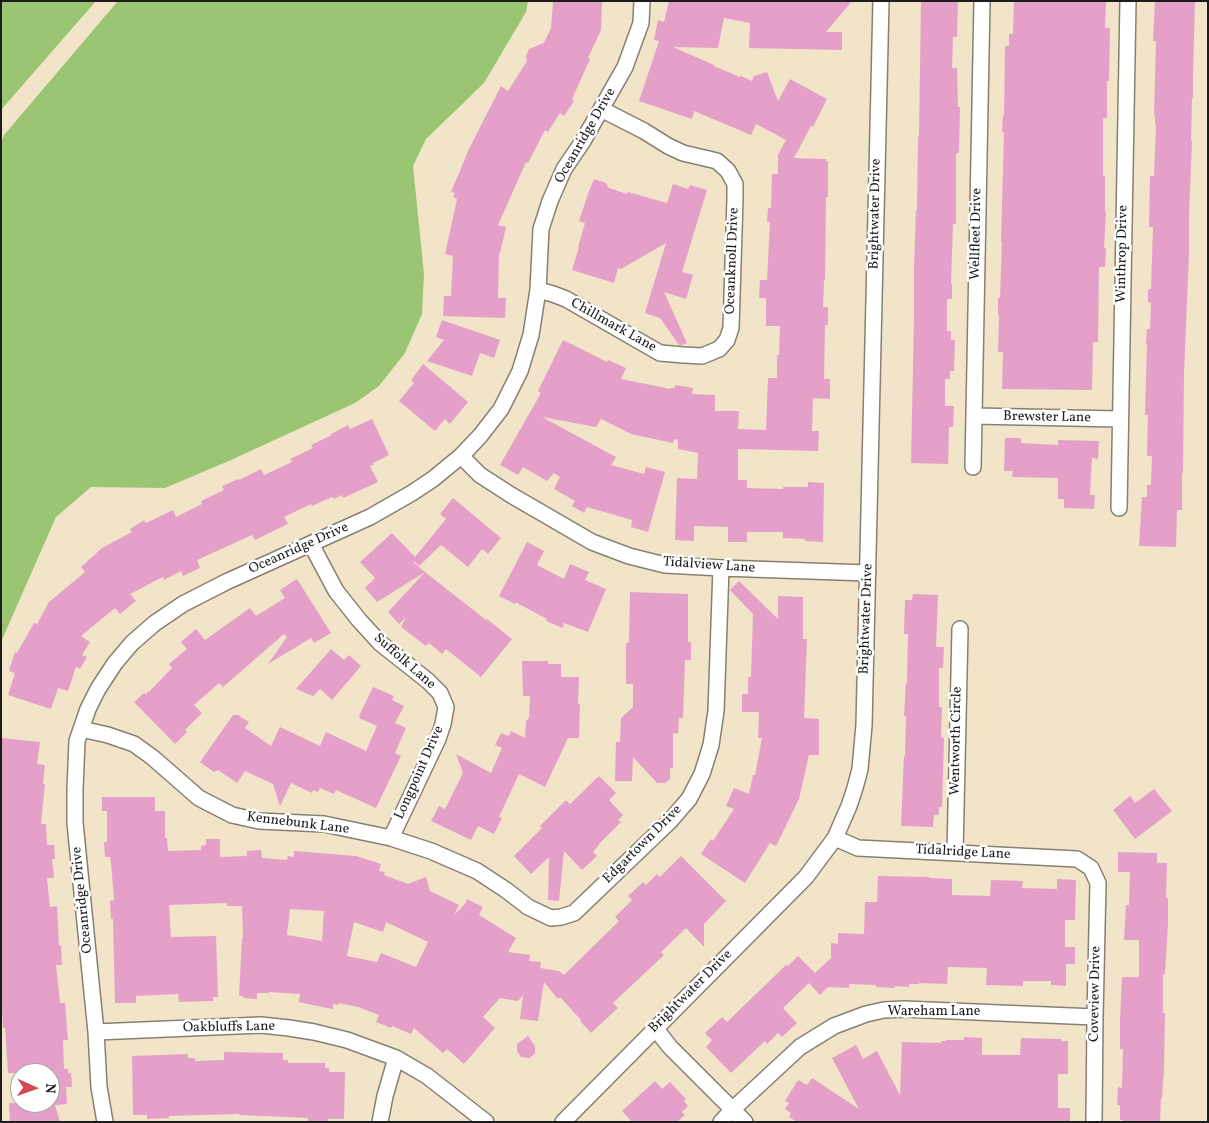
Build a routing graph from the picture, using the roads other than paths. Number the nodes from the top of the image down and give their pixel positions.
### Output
1 (642, 1) edge
2 (881, 1) edge
3 (982, 1) edge
4 (1128, 1) edge
5 (601, 109) junction
6 (538, 290) junction
7 (719, 349) joint
8 (974, 416) junction
9 (1120, 419) junction
10 (461, 456) junction
11 (973, 467) dead end
12 (1119, 508) dead end
13 (311, 544) junction
14 (721, 568) junction
15 (868, 572) junction
16 (960, 629) dead end
17 (446, 706) joint
18 (81, 728) junction
19 (391, 838) junction
20 (835, 838) junction
21 (954, 853) junction
22 (1091, 868) joint
23 (551, 918) joint
24 (1095, 1016) junction
25 (655, 1028) junction
26 (96, 1032) junction
27 (396, 1058) junction
28 (733, 1108) junction
29 (104, 1122) edge
30 (380, 1122) edge
31 (486, 1122) edge
32 (563, 1122) edge
33 (721, 1122) edge
34 (745, 1122) edge
35 (1094, 1122) edge

1 - 5 street, Oceanridge Drive
2 - 15 street, Brightwater Drive
3 - 8 street, Wellfleet Drive
4 - 9 street, Winthrop Drive
5 - 6 street, Oceanridge Drive
5 - 7 street, Oceanknoll Drive
6 - 7 street, Chillmark Lane
6 - 10 street, Oceanridge Drive
8 - 9 street, Brewster Lane
8 - 11 street, Wellfleet Drive
9 - 12 street, Winthrop Drive
10 - 13 street, Oceanridge Drive
10 - 14 street, Tidalview Lane
13 - 17 street, Suffolk Lane
13 - 18 street, Oceanridge Drive
14 - 15 street, Tidalview Lane
14 - 23 street, Edgartown Drive
15 - 20 street, Brightwater Drive
16 - 21 street, Wentworth Circle
17 - 19 street, Longpoint Drive
18 - 19 street, Kennebunk Lane
18 - 26 street, Oceanridge Drive
19 - 23 street, Kennebunk Lane
20 - 21 street, Tidalridge Lane
20 - 25 street, Brightwater Drive
21 - 22 street, Tidalridge Lane
22 - 24 street, Coveview Drive
24 - 28 street, Wareham Lane
24 - 35 street, Coveview Drive
25 - 28 street
25 - 32 street, Brightwater Drive
26 - 27 street, Oakbluffs Lane
26 - 29 street, Oceanridge Drive
27 - 30 street
27 - 31 street, Oakbluffs Lane
28 - 33 street, Wareham Lane
28 - 34 street

